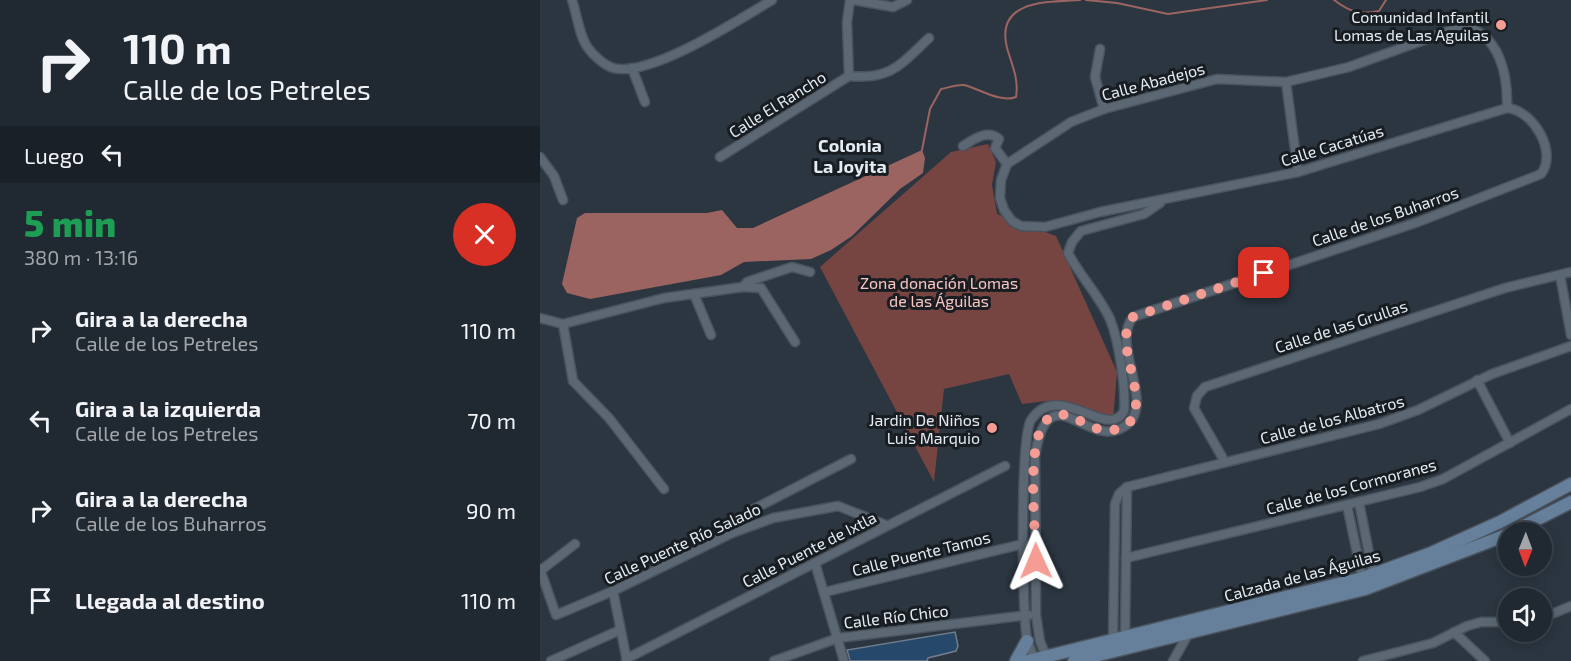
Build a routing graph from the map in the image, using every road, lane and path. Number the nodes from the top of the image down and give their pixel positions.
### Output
1 (572, 0) edge
2 (772, 0) edge
3 (852, 0) edge
4 (907, 0) edge
5 (929, 38) dead end
6 (1100, 49) dead end
7 (632, 68) junction
8 (849, 76) junction
9 (1286, 81) junction
10 (645, 102) dead end
11 (1507, 108) junction
12 (1104, 109) junction
13 (963, 146) dead end
14 (540, 157) edge
15 (720, 157) dead end
16 (1007, 164) junction
17 (1298, 172) junction
18 (563, 200) dead end
19 (1162, 201) junction
20 (810, 272) dead end
21 (1571, 272) edge
22 (1560, 275) junction
23 (743, 287) junction
24 (694, 294) junction
25 (540, 318) edge
26 (563, 324) junction
27 (711, 335) dead end
28 (1571, 335) edge
29 (795, 342) dead end
30 (1571, 346) edge
31 (1477, 380) junction
32 (1571, 409) edge
33 (1510, 443) junction
34 (851, 459) dead end
35 (1225, 462) junction
36 (1005, 466) dead end
37 (1571, 484) edge
38 (1127, 487) junction
39 (664, 489) dead end
40 (1359, 502) junction
41 (1571, 502) edge
42 (1347, 505) junction
43 (1532, 522) edge
44 (886, 525) junction
45 (732, 533) junction
46 (1498, 537) edge
47 (575, 544) dead end
48 (1023, 544) junction
49 (1126, 558) junction
50 (815, 563) junction
51 (540, 571) edge
52 (1369, 582) junction
53 (612, 591) junction
54 (825, 592) junction
55 (1571, 606) edge
56 (1552, 614) edge
57 (1025, 615) junction
58 (1036, 615) junction
59 (1498, 622) edge
60 (1190, 628) junction
61 (620, 630) junction
62 (1454, 632) junction
63 (838, 638) junction
64 (1119, 639) junction
65 (1028, 640) junction
66 (627, 660) edge
67 (1038, 660) edge
68 (551, 661) edge
69 (774, 661) edge
70 (844, 661) edge
71 (1016, 661) edge
72 (1074, 661) edge
73 (1173, 661) edge
74 (1363, 661) edge
75 (1485, 661) edge

1 - 7 street
2 - 7 street
3 - 4 street
3 - 8 street
5 - 8 street
6 - 12 street
7 - 10 street
8 - 15 street, Calle El Rancho
9 - 11 street, Calle Abadejos
9 - 12 street, Calle Abadejos
9 - 17 street
11 - 17 street, Calle Cacatúas
11 - 58 street, Calle de los Buharros
12 - 16 street, Calle Abadejos
13 - 16 street
14 - 18 street
16 - 19 street
17 - 19 street, Calle Cacatúas
19 - 48 street
20 - 23 street
21 - 22 street, Calle de las Grullas
22 - 28 street
22 - 35 street, Calle de las Grullas
23 - 24 street
23 - 29 street
24 - 26 street
24 - 27 street
25 - 26 street
26 - 39 street
30 - 31 street, Calle de los Albatros
31 - 33 street
31 - 35 street, Calle de los Albatros
32 - 33 street, Calle de los Cormoranes
33 - 40 street, Calle de los Cormoranes
34 - 45 street
35 - 38 street, Calle de los Albatros
36 - 44 street, Calle Puente de Ixtla
37 - 52 main road, Calzada de las Águilas
38 - 49 street
38 - 64 street
40 - 42 street, Calle de los Cormoranes
40 - 52 street
41 - 43 main road, Calzada de las Águilas
42 - 49 street, Calle de los Cormoranes
42 - 52 street
44 - 45 street, Calle Puente Río Salado
44 - 50 street, Calle Puente de Ixtla
45 - 53 street, Calle Puente Río Salado
46 - 52 main road, Calzada de las Águilas
47 - 51 street
48 - 54 street, Calle Puente Tamos
48 - 57 street
49 - 64 street
50 - 54 street
50 - 66 street, Calle Puente de Ixtla
51 - 53 street, Calle Puente Río Salado
52 - 60 main road, Calzada de las Águilas
53 - 61 street
54 - 63 street
55 - 56 street
57 - 58 street, Calle Río Chico
57 - 63 street, Calle Río Chico
57 - 65 street
58 - 67 street
59 - 62 street
60 - 64 main road, Calzada de las Águilas
60 - 72 main road, Calzada de las Águilas
60 - 73 street
61 - 66 street
61 - 68 street
62 - 74 street
62 - 75 street
63 - 69 street, Calle Río Chico
63 - 70 street
64 - 67 main road, Calzada de las Águilas
65 - 67 street
65 - 71 main road

